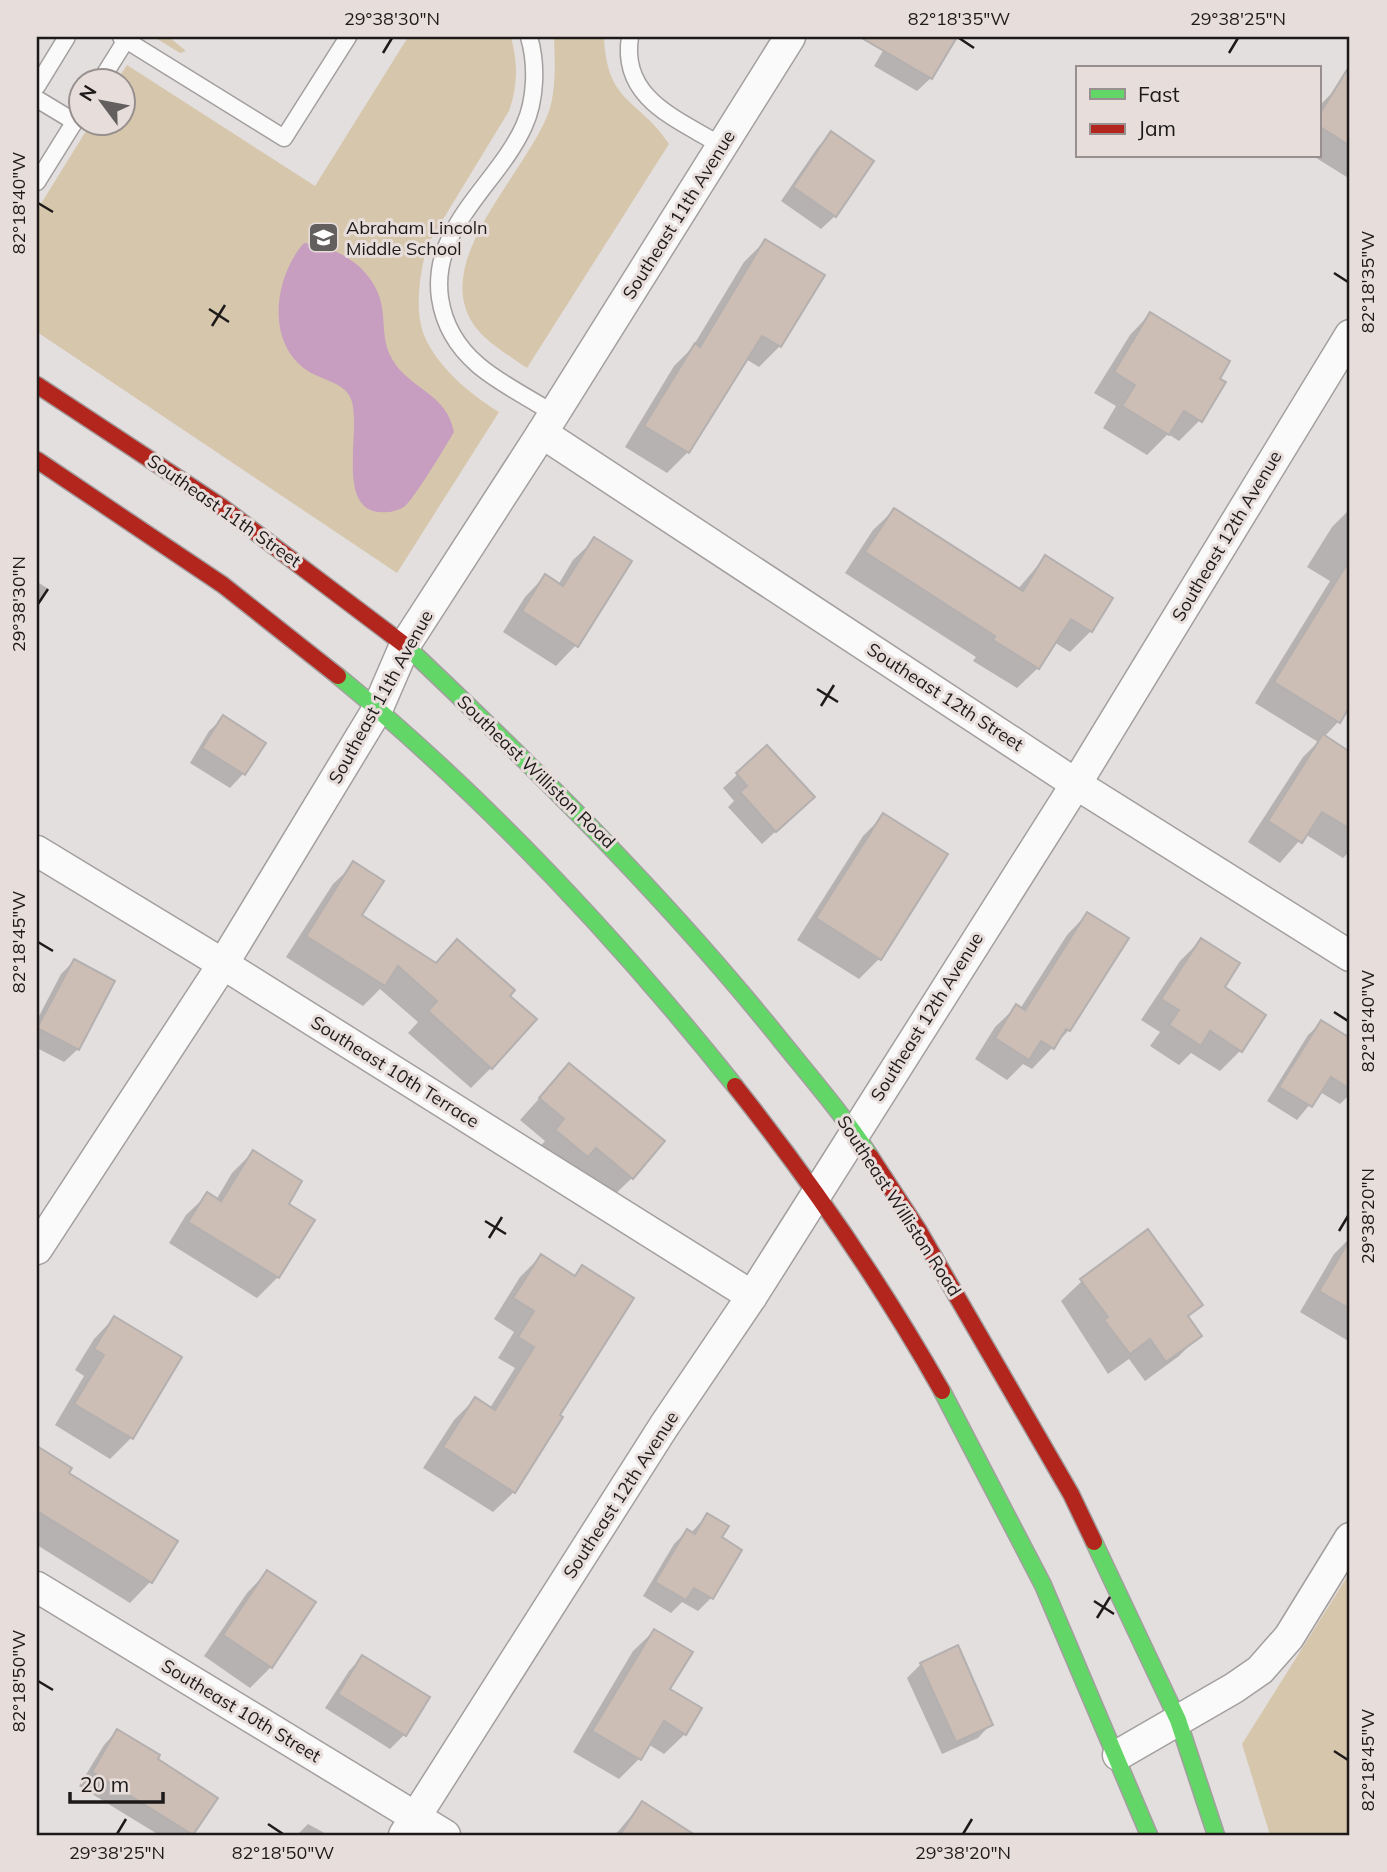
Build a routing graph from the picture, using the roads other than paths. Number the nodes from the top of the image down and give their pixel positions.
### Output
1 (67, 37) edge
2 (348, 37) edge
3 (529, 37) edge
4 (631, 37) edge
5 (790, 37) edge
6 (123, 38) edge
7 (42, 65) edge
8 (108, 66) edge
9 (37, 86) edge
10 (37, 99) edge
11 (66, 112) edge
12 (66, 136) edge
13 (722, 146) junction
14 (37, 182) edge
15 (1350, 335) edge
16 (37, 385) edge
17 (548, 424) junction
18 (37, 460) edge
19 (405, 645) junction
20 (377, 710) junction
21 (1076, 784) junction
22 (37, 851) edge
23 (1350, 956) edge
24 (223, 964) junction
25 (854, 1132) junction
26 (817, 1191) junction
27 (37, 1249) edge
28 (752, 1296) junction
29 (1350, 1538) edge
30 (37, 1587) edge
31 (1178, 1720) junction
32 (1118, 1755) junction
33 (410, 1826) edge
34 (445, 1835) edge
35 (1149, 1835) edge
36 (1216, 1835) edge

1 - 7 lane
2 - 6 lane
3 - 17 lane
4 - 13 lane
5 - 13 street, Southeast 11th Avenue
6 - 8 lane
7 - 9 lane
10 - 11 lane
12 - 14 lane
13 - 17 street, Southeast 11th Avenue
15 - 21 street, Southeast 12th Avenue
16 - 19 highway, Southeast 11th Street
17 - 19 street, Southeast 11th Avenue
17 - 21 street, Southeast 12th Street
18 - 20 highway
19 - 20 street, Southeast 11th Avenue
19 - 25 highway, Southeast Williston Road
20 - 24 street, Southeast 11th Avenue
20 - 26 highway
21 - 23 street, Southeast 12th Street
21 - 25 street, Southeast 12th Avenue
22 - 24 street, Southeast 10th Terrace
24 - 27 street, Southeast 11th Avenue
24 - 28 street, Southeast 10th Terrace
25 - 26 street, Southeast 12th Avenue
25 - 31 highway, Southeast Williston Road
26 - 28 street, Southeast 12th Avenue
26 - 32 highway
28 - 33 street, Southeast 12th Avenue
29 - 31 street
30 - 33 street, Southeast 10th Street
31 - 32 street
31 - 36 highway, Southeast Williston Road
32 - 35 highway
33 - 34 street, Southeast 10th Street

